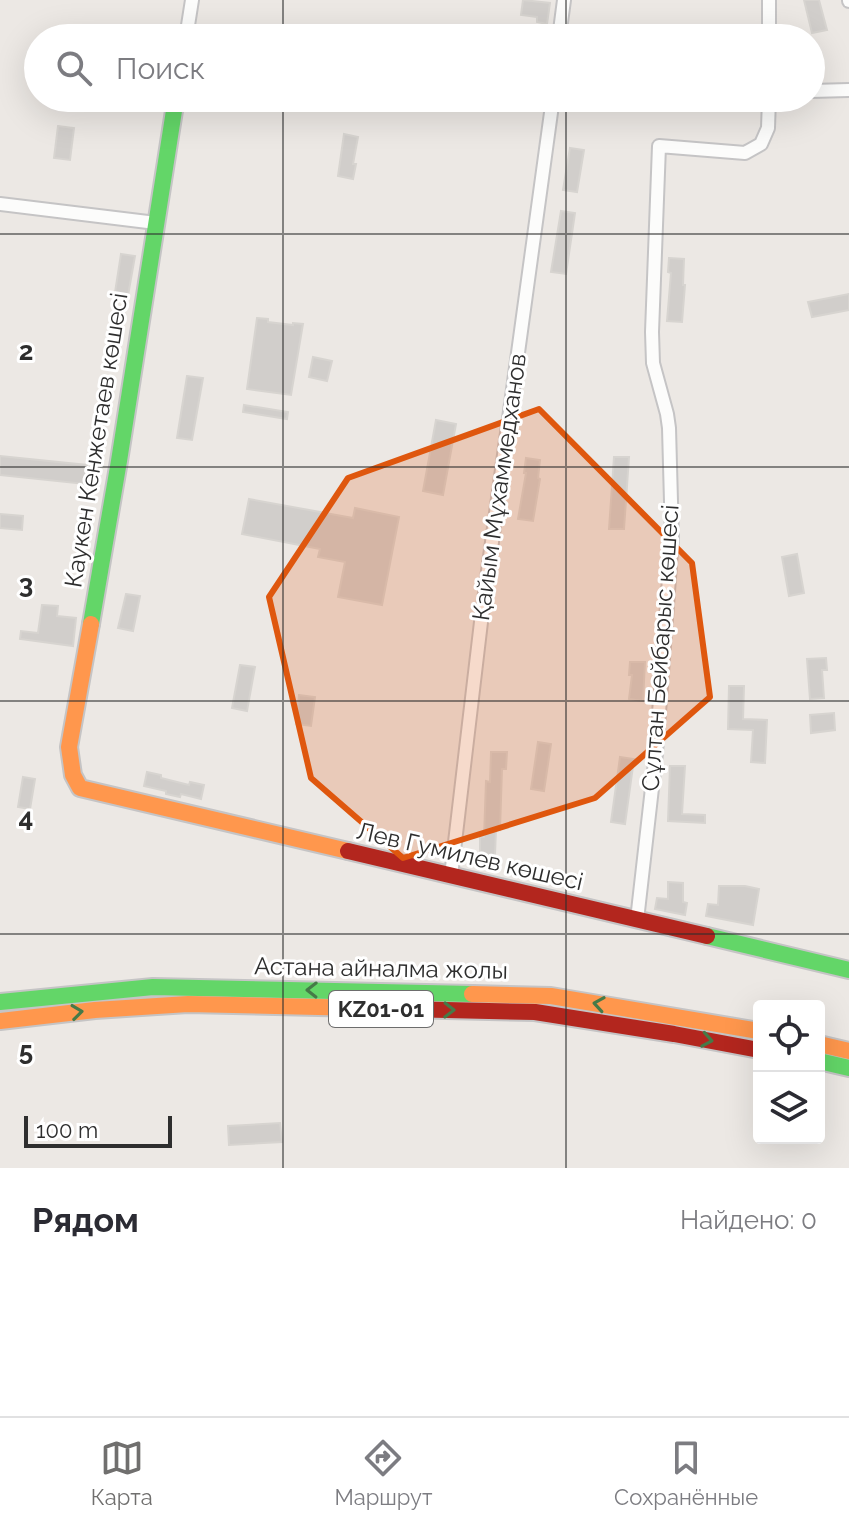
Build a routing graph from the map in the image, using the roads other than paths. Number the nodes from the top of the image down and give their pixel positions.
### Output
1 (192, 0) edge
2 (564, 0) edge
3 (769, 0) edge
4 (188, 24) edge
5 (561, 24) edge
6 (769, 24) edge
7 (849, 90) edge
8 (825, 91) edge
9 (174, 112) edge
10 (551, 112) edge
11 (769, 112) edge
12 (0, 204) edge
13 (156, 223) junction
14 (80, 788) joint
15 (451, 876) junction
16 (637, 920) junction
17 (849, 970) edge
18 (0, 1002) edge
19 (0, 1021) edge
20 (753, 1030) edge
21 (825, 1045) edge
22 (753, 1049) edge
23 (849, 1051) edge
24 (825, 1062) edge
25 (849, 1068) edge

1 - 4 street
2 - 5 street
3 - 6 street
7 - 8 street
9 - 13 main road, Каукен Кенжетаев көшесі
10 - 15 street, Қайым Мұхаммедханов
11 - 16 street, Сұлтан Бейбарыс көшесі
12 - 13 street
13 - 14 main road, Каукен Кенжетаев көшесі
14 - 15 main road, Лев Гумилев көшесі
15 - 16 main road, Лев Гумилев көшесі
16 - 17 main road, Лев Гумилев көшесі
20 -> 18 main road, Астана айналма жолы / KZ01-01
19 -> 22 main road, Астана айналма жолы / KZ01-01
21 - 23 main road
24 - 25 main road

